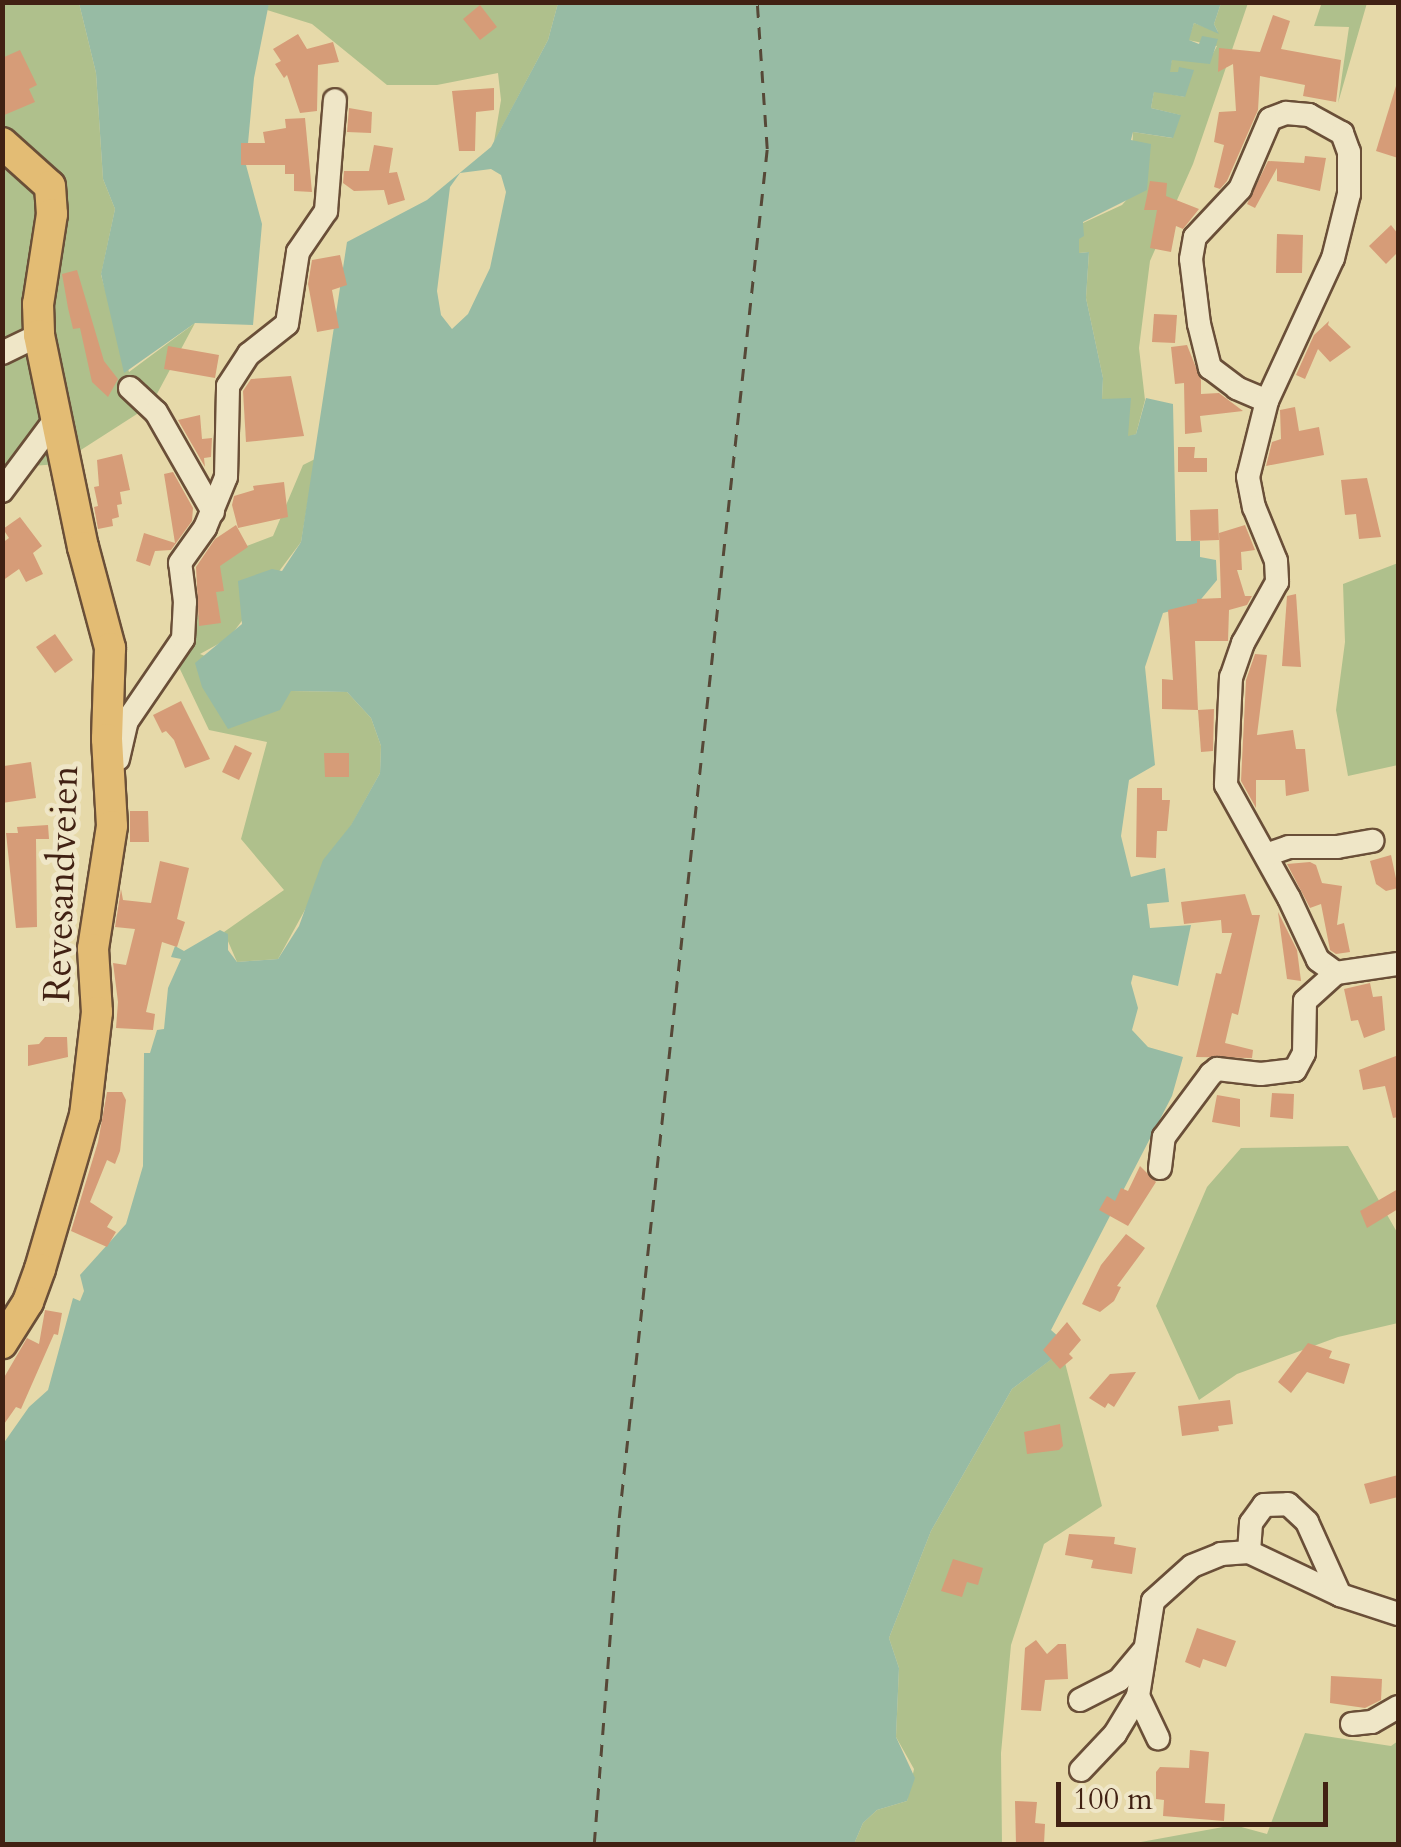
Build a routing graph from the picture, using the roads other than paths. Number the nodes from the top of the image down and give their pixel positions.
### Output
1 (335, 100) dead end
2 (2, 143) edge
3 (39, 335) junction
4 (2, 354) edge
5 (130, 388) dead end
6 (1267, 400) junction
7 (55, 420) junction
8 (2, 491) edge
9 (214, 512) junction
10 (112, 805) junction
11 (1372, 841) dead end
12 (1266, 855) junction
13 (1398, 964) edge
14 (1336, 973) junction
15 (1160, 1168) dead end
16 (2, 1343) edge
17 (1248, 1552) junction
18 (1340, 1594) junction
19 (1398, 1614) edge
20 (1146, 1646) junction
21 (1138, 1696) junction
22 (1080, 1700) dead end
23 (1398, 1707) edge
24 (1352, 1724) dead end
25 (1158, 1738) dead end
26 (1081, 1770) dead end

1 - 9 street
2 - 3 main road, Revesandveien
3 - 4 street
3 - 7 main road, Revesandveien
5 - 9 street
6 - 6 street
6 - 12 street
7 - 8 street
7 - 10 main road, Revesandveien
9 - 10 street
10 - 16 main road, Revesandveien
11 - 12 street
12 - 14 street
13 - 14 street
14 - 15 street
17 - 18 street
17 - 18 street
17 - 20 street
18 - 19 street
20 - 21 street
20 - 22 street
21 - 25 street
21 - 26 street
23 - 24 street

